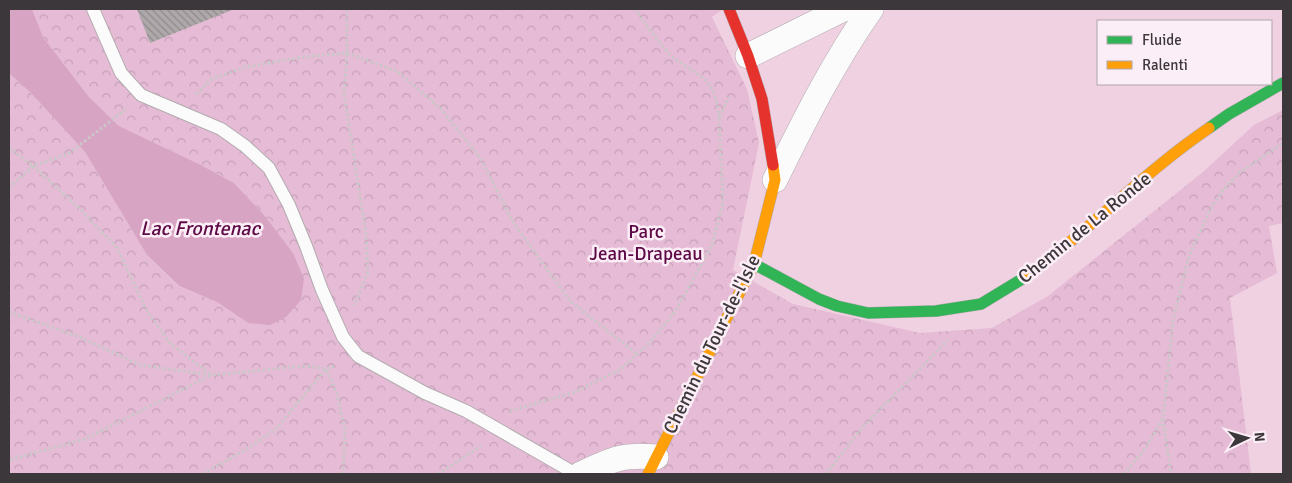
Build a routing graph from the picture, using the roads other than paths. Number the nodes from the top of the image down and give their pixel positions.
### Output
1 (94, 9) edge
2 (728, 9) edge
3 (843, 9) edge
4 (871, 9) edge
5 (748, 56) junction
6 (1283, 83) edge
7 (775, 180) junction
8 (754, 264) junction
9 (652, 466) edge
10 (576, 474) edge
11 (581, 474) edge

1 - 10 lane
2 - 5 street, Chemin du Tour-de-l'Isle
3 - 5 street
4 - 7 street
5 - 7 street, Chemin du Tour-de-l'Isle
6 - 8 street, Chemin de La Ronde
7 - 8 street, Chemin du Tour-de-l'Isle
8 - 9 street, Chemin du Tour-de-l'Isle
9 - 11 street, Chemin du Tour-de-l'Isle

